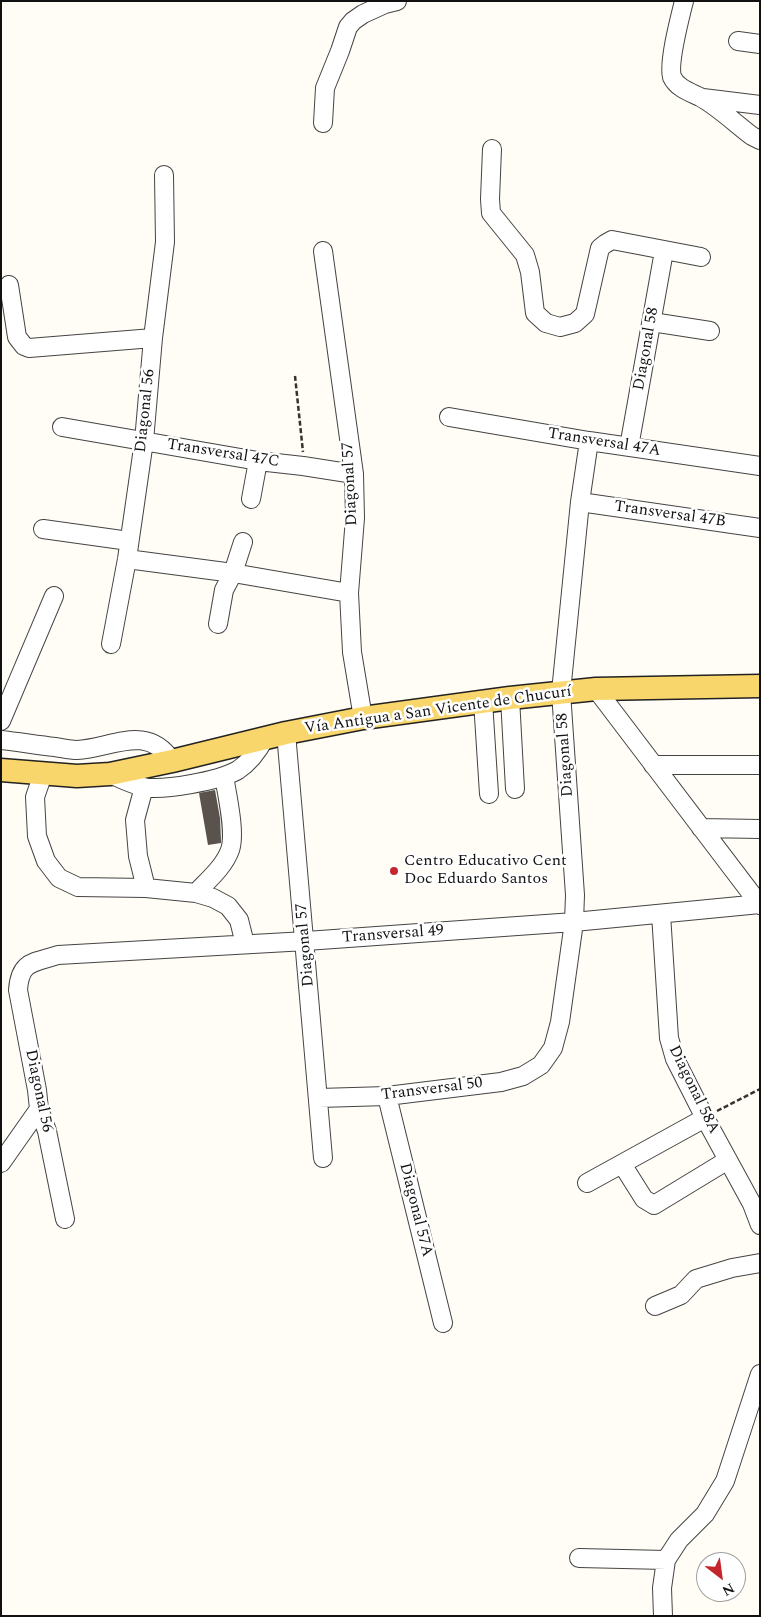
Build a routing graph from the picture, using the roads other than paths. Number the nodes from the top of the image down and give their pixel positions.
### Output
1 (397, 1) edge
2 (684, 1) edge
3 (738, 41) dead end
4 (760, 44) edge
5 (703, 98) junction
6 (760, 105) edge
7 (323, 123) dead end
8 (760, 140) edge
9 (492, 149) dead end
10 (164, 175) dead end
11 (323, 251) dead end
12 (664, 251) junction
13 (701, 257) dead end
14 (9, 285) dead end
15 (652, 322) junction
16 (710, 331) dead end
17 (153, 338) junction
18 (449, 417) dead end
19 (62, 427) dead end
20 (144, 441) junction
21 (589, 441) junction
22 (629, 447) junction
23 (258, 461) junction
24 (760, 466) edge
25 (354, 474) junction
26 (251, 499) dead end
27 (580, 502) junction
28 (760, 528) edge
29 (43, 529) dead end
30 (130, 541) junction
31 (243, 542) dead end
32 (127, 559) junction
33 (233, 573) junction
34 (349, 593) junction
35 (54, 596) dead end
36 (218, 624) dead end
37 (111, 644) dead end
38 (760, 686) edge
39 (596, 689) junction
40 (561, 692) junction
41 (510, 698) junction
42 (483, 701) junction
43 (363, 718) junction
44 (1, 721) edge
45 (276, 735) junction
46 (1, 740) edge
47 (172, 761) junction
48 (653, 765) junction
49 (760, 765) edge
50 (1, 770) edge
51 (43, 774) junction
52 (110, 774) junction
53 (224, 776) junction
54 (144, 787) junction
55 (515, 789) dead end
56 (489, 794) dead end
57 (701, 828) junction
58 (760, 829) edge
59 (146, 888) junction
60 (196, 893) junction
61 (759, 904) edge
62 (661, 914) junction
63 (574, 922) junction
64 (306, 941) junction
65 (245, 944) junction
66 (27, 965) joint
67 (541, 1064) joint
68 (387, 1096) junction
69 (319, 1098) junction
70 (39, 1109) junction
71 (705, 1118) junction
72 (323, 1158) dead end
73 (728, 1160) junction
74 (1, 1163) edge
75 (622, 1164) junction
76 (587, 1183) dead end
77 (65, 1218) dead end
78 (760, 1225) edge
79 (760, 1263) edge
80 (655, 1306) dead end
81 (443, 1323) dead end
82 (760, 1374) edge
83 (579, 1558) dead end
84 (666, 1560) junction
85 (663, 1616) edge

1 - 7 street
2 - 5 street
3 - 4 street
5 - 6 street
5 - 8 street
9 - 12 street
10 - 17 street, Diagonal 56
11 - 25 street, Diagonal 57
12 - 13 street
12 - 15 street, Diagonal 58
14 - 17 street
15 - 16 street
15 - 22 street, Diagonal 58
17 - 20 street, Diagonal 56
18 - 21 street, Transversal 47A
19 - 20 street, Transversal 47C
20 - 23 street, Transversal 47C
20 - 30 street, Diagonal 56
21 - 22 street, Transversal 47A
21 - 27 street, Diagonal 58
22 - 24 street, Transversal 47A
23 - 25 street, Transversal 47C
23 - 26 street
25 - 34 street, Diagonal 57
27 - 28 street, Transversal 47B
27 - 40 street, Diagonal 58
29 - 30 street
30 - 32 street, Diagonal 56
31 - 33 street
32 - 33 street
32 - 37 street, Diagonal 56
33 - 34 street
33 - 36 street
34 - 43 street, Diagonal 57
35 - 44 street
38 - 39 main road, Vía Antigua a San Vicente de Chucurí
39 - 40 main road, Vía Antigua a San Vicente de Chucurí
39 - 48 street
40 - 41 main road, Vía Antigua a San Vicente de Chucurí
40 - 63 street, Diagonal 58
41 - 42 main road, Vía Antigua a San Vicente de Chucurí
41 - 55 street
42 - 43 main road, Vía Antigua a San Vicente de Chucurí
42 - 56 street
43 - 45 main road, Vía Antigua a San Vicente de Chucurí
45 - 47 main road, Vía Antigua a San Vicente de Chucurí
45 - 53 street
45 - 64 street, Diagonal 57
46 - 47 street
47 - 52 main road, Vía Antigua a San Vicente de Chucurí
48 - 49 street
48 - 57 street
50 - 51 main road, Vía Antigua a San Vicente de Chucurí
51 - 52 main road, Vía Antigua a San Vicente de Chucurí
51 - 59 street
52 - 54 street
53 - 54 street
53 - 60 street
54 - 59 street
57 - 58 street
57 - 61 street
59 - 60 street
60 - 65 street
61 - 62 street, Transversal 49
62 - 63 street, Transversal 49
62 - 71 street, Diagonal 58A
63 - 64 street, Transversal 49
63 - 67 street, Diagonal 58
64 - 65 street, Transversal 49
64 - 69 street, Diagonal 57
65 - 66 street, Transversal 49
66 - 70 street, Diagonal 56
67 - 68 street, Transversal 50
68 - 69 street, Transversal 50
68 - 81 street, Diagonal 57A
69 - 72 street, Diagonal 57
70 - 74 street
70 - 77 street, Diagonal 56
71 - 73 street, Diagonal 58A
71 - 75 street
73 - 75 street
73 - 78 street, Diagonal 58A
75 - 76 street
79 - 80 street
82 - 84 street
83 - 84 street
84 - 85 street

